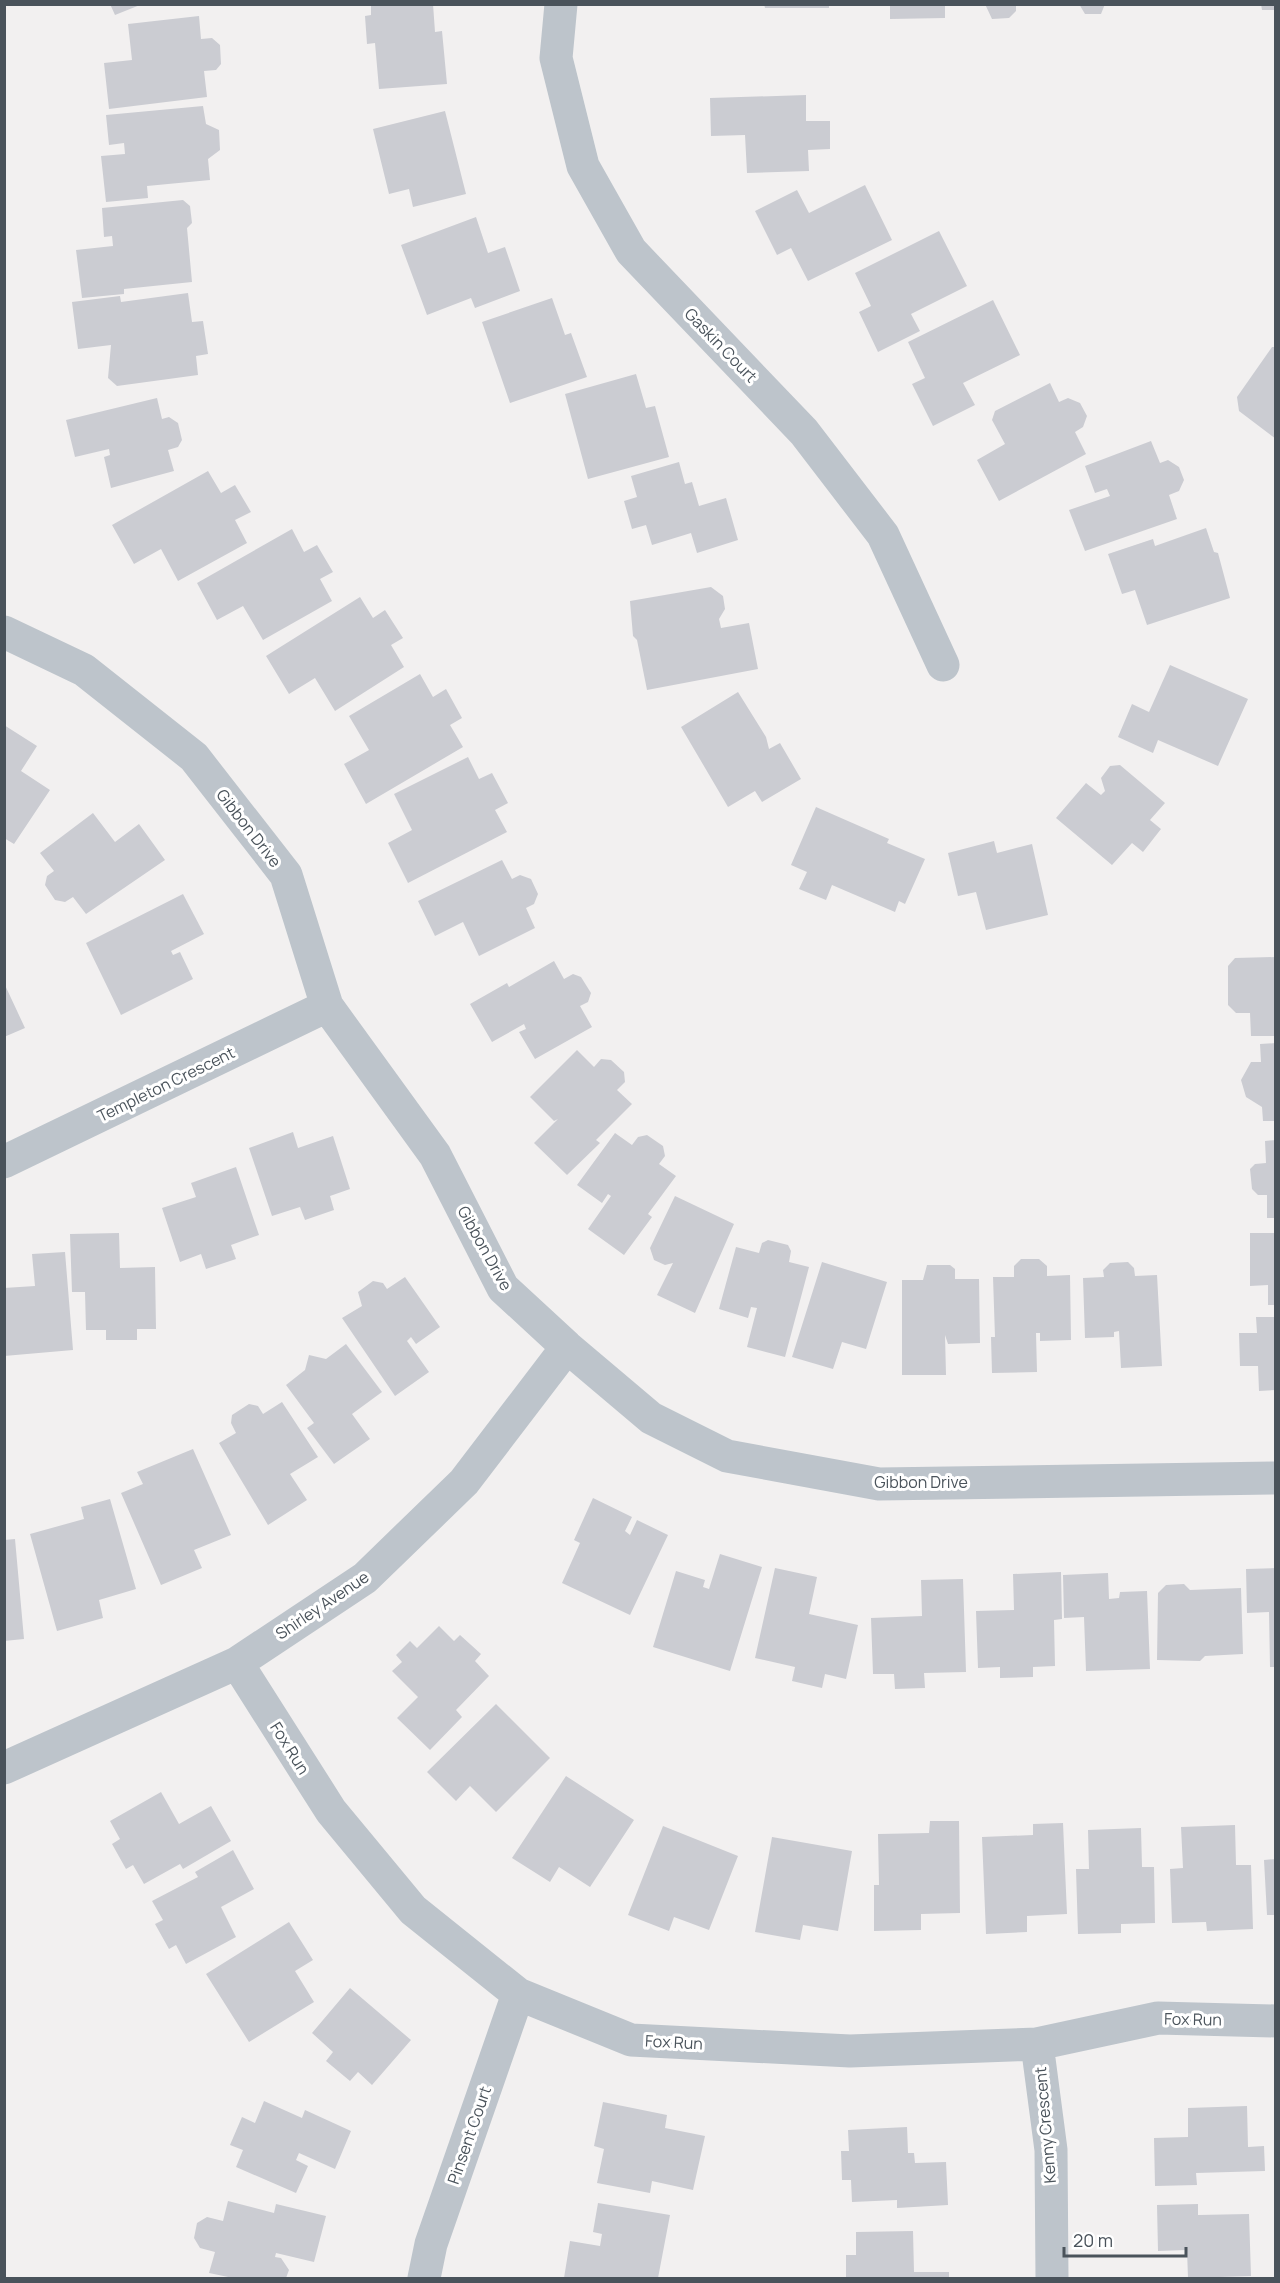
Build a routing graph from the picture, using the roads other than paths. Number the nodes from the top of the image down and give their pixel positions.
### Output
1 (561, 4) edge
2 (4, 632) edge
3 (943, 665) dead end
4 (327, 1006) junction
5 (4, 1162) edge
6 (567, 1347) junction
7 (1275, 1478) edge
8 (237, 1663) junction
9 (4, 1768) edge
10 (518, 1994) junction
11 (1275, 2021) edge
12 (1037, 2044) junction
13 (424, 2278) edge
14 (1052, 2278) edge

1 - 3 street, Gaskin Court
2 - 4 street, Gibbon Drive
4 - 5 street, Templeton Crescent
4 - 6 street, Gibbon Drive
6 - 7 street, Gibbon Drive
6 - 8 street, Shirley Avenue
8 - 9 street, Shirley Avenue
8 - 10 street, Fox Run
10 - 12 street, Fox Run
10 - 13 street, Pinsent Court
11 - 12 street, Fox Run
12 - 14 street, Kenny Crescent

